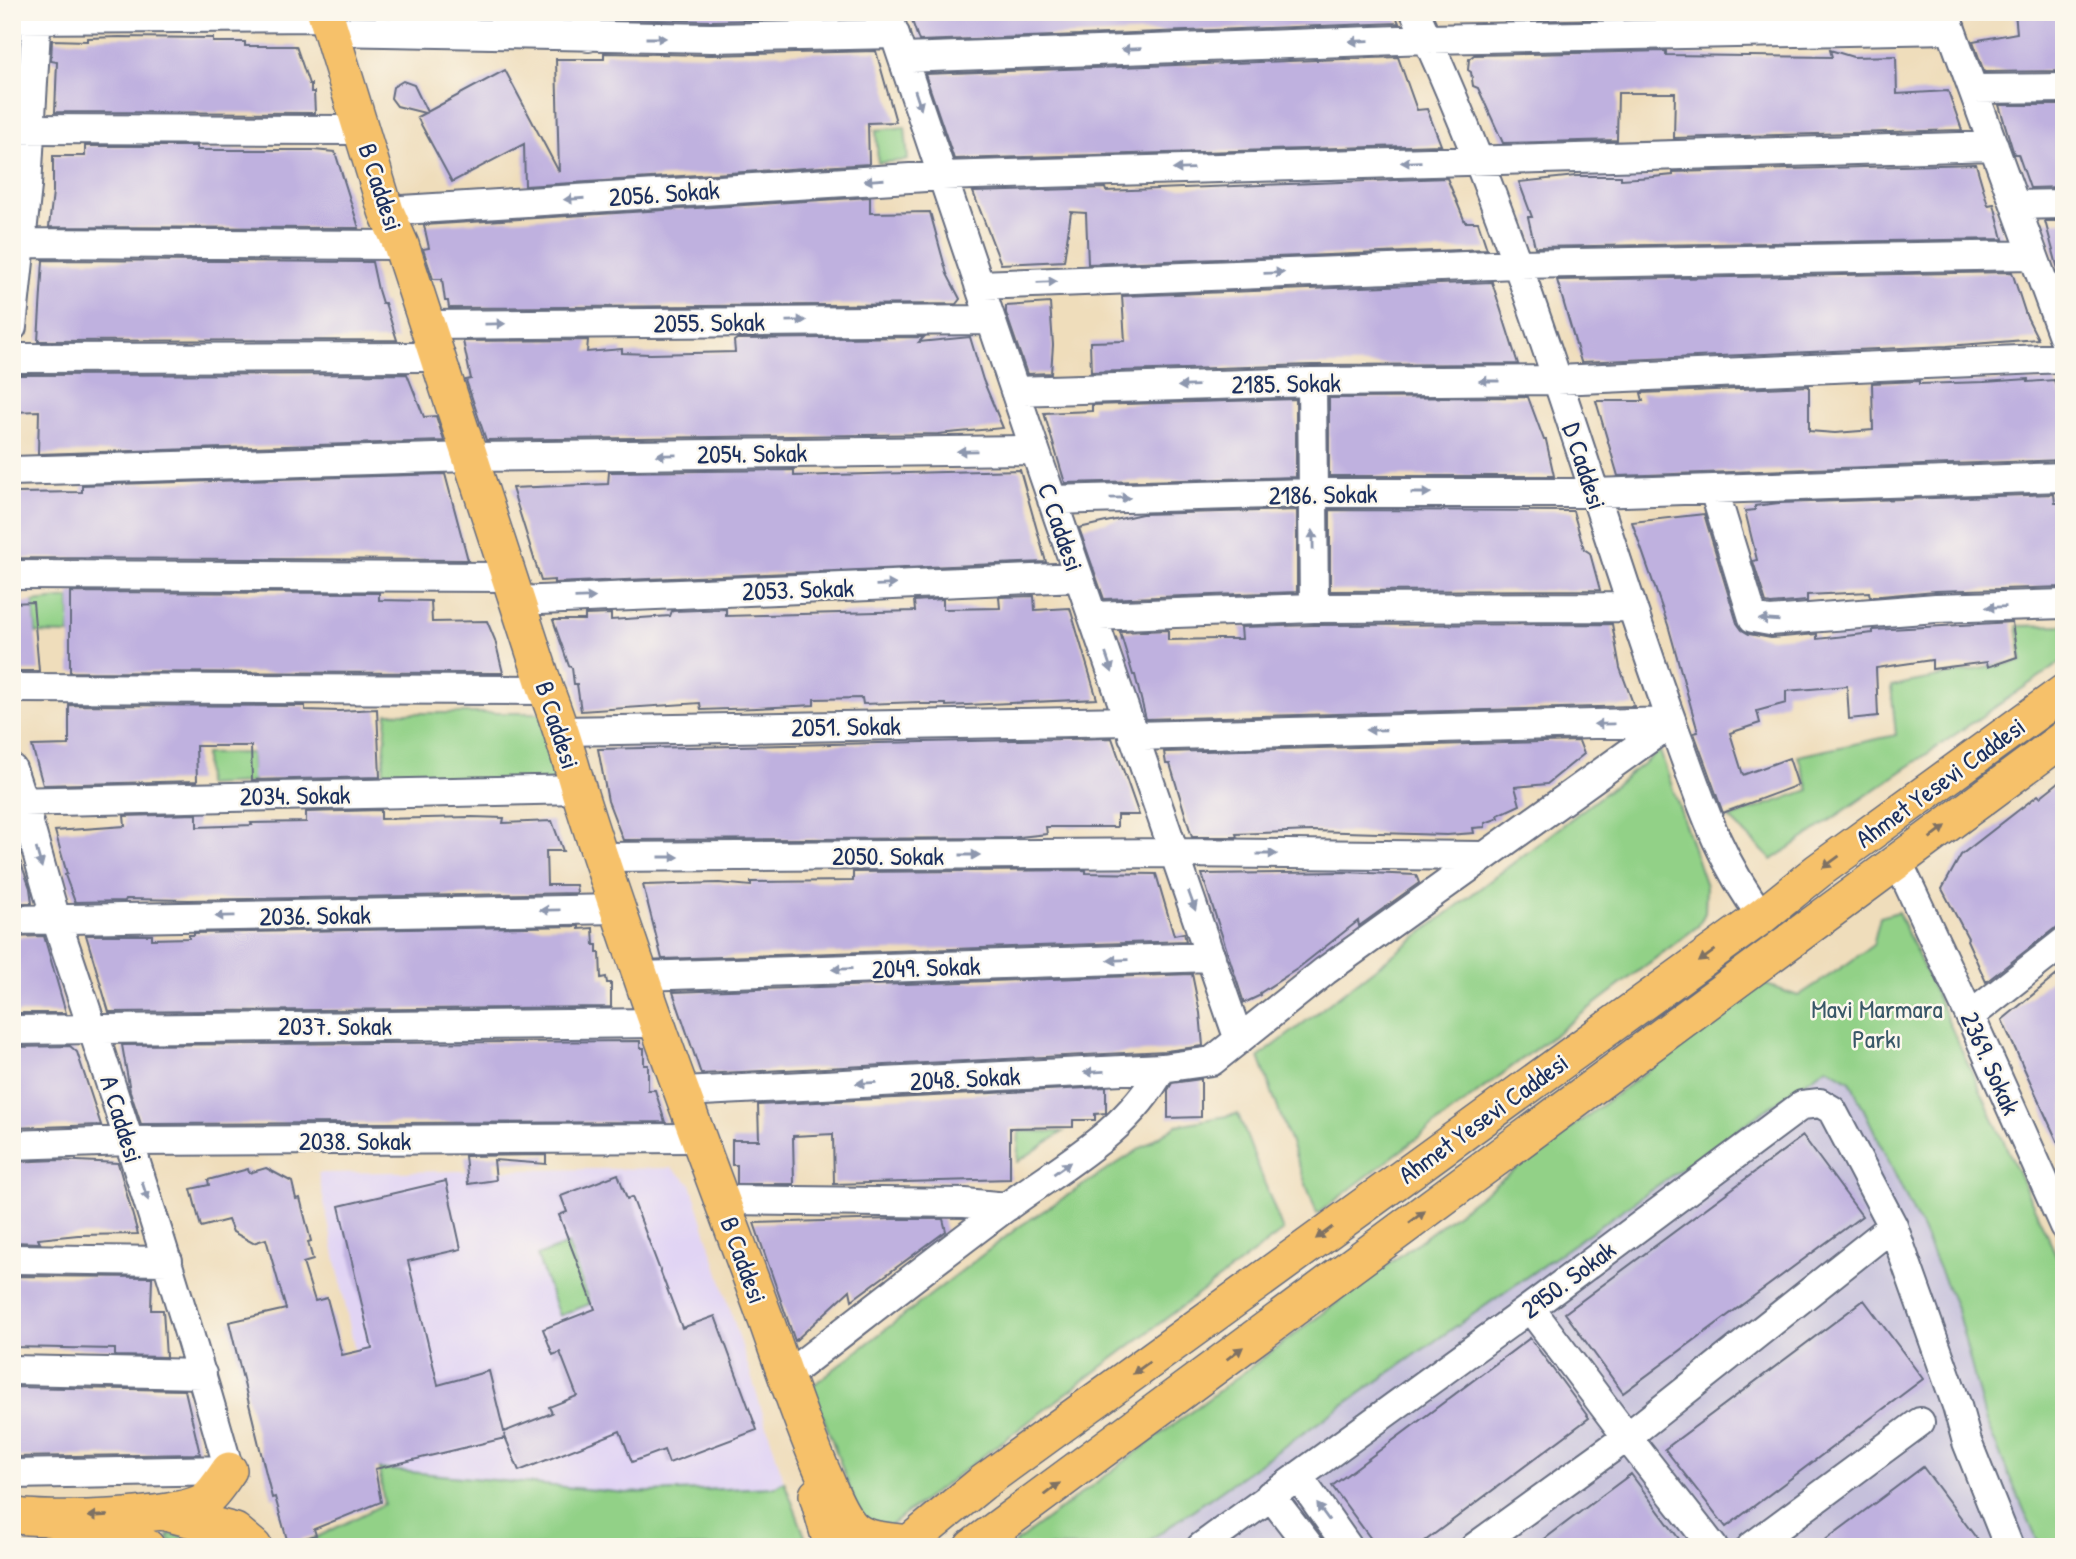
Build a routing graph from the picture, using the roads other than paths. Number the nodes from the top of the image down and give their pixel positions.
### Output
1 (1415, 12) edge
2 (29, 17) edge
3 (328, 20) edge
4 (1948, 21) edge
5 (586, 25) edge
6 (895, 35) edge
7 (1427, 39) junction
8 (2064, 88) edge
9 (1974, 89) junction
10 (21, 129) edge
11 (363, 130) junction
12 (1994, 146) junction
13 (1479, 160) junction
14 (942, 176) junction
15 (2064, 204) edge
16 (2015, 205) junction
17 (386, 211) junction
18 (17, 243) edge
19 (401, 245) junction
20 (2033, 255) junction
21 (1517, 264) junction
22 (978, 285) junction
23 (991, 320) junction
24 (427, 325) junction
25 (12, 327) edge
26 (2062, 327) edge
27 (437, 357) junction
28 (12, 358) edge
29 (2064, 359) edge
30 (1557, 380) junction
31 (1312, 382) junction
32 (1015, 391) junction
33 (1035, 450) junction
34 (469, 457) junction
35 (12, 471) edge
36 (2064, 477) edge
37 (1714, 490) junction
38 (1312, 493) junction
39 (1594, 493) junction
40 (1052, 500) junction
41 (12, 575) edge
42 (1079, 577) junction
43 (513, 589) junction
44 (2064, 604) edge
45 (1632, 607) junction
46 (1314, 608) junction
47 (1093, 616) junction
48 (12, 688) edge
49 (546, 691) junction
50 (2064, 692) edge
51 (1672, 722) junction
52 (1131, 729) junction
53 (563, 731) junction
54 (2064, 738) edge
55 (12, 769) edge
56 (579, 789) junction
57 (18, 801) edge
58 (1174, 853) junction
59 (1483, 856) junction
60 (601, 858) junction
61 (1898, 862) junction
62 (619, 909) junction
63 (1762, 916) junction
64 (12, 919) edge
65 (56, 919) junction
66 (2064, 942) edge
67 (1783, 944) junction
68 (1211, 957) junction
69 (641, 976) junction
70 (1970, 1016) junction
71 (657, 1023) junction
72 (94, 1027) junction
73 (12, 1030) edge
74 (1239, 1040) junction
75 (1162, 1068) junction
76 (683, 1091) junction
77 (697, 1138) junction
78 (129, 1141) junction
79 (12, 1144) edge
80 (1510, 1148) junction
81 (2055, 1176) edge
82 (722, 1200) junction
83 (1006, 1207) junction
84 (1893, 1226) junction
85 (2064, 1226) edge
86 (12, 1259) edge
87 (168, 1261) junction
88 (1530, 1308) junction
89 (12, 1370) edge
90 (202, 1374) junction
91 (786, 1376) junction
92 (1920, 1422) dead end
93 (806, 1433) junction
94 (1627, 1437) junction
95 (229, 1470) junction
96 (12, 1474) edge
97 (1298, 1476) junction
98 (982, 1483) junction
99 (1270, 1495) junction
100 (166, 1513) junction
101 (12, 1515) edge
102 (988, 1541) edge
103 (906, 1545) edge
104 (58, 1547) edge
105 (147, 1547) edge
106 (254, 1547) edge
107 (832, 1547) edge
108 (953, 1547) edge
109 (1201, 1547) edge
110 (1310, 1547) edge
111 (1349, 1547) edge
112 (1475, 1547) edge
113 (1713, 1547) edge
114 (1751, 1547) edge
115 (2009, 1547) edge

1 - 7 street, D Caddesi
2 - 3 street
2 - 10 street
3 - 5 street
3 - 11 main road, B Caddesi
4 - 7 street
4 - 9 street
5 -> 6 street
7 -> 6 street
6 -> 14 street, C Caddesi
7 - 13 street, D Caddesi
8 - 9 street
9 - 12 street
10 - 11 street
10 - 18 street
11 - 17 main road, B Caddesi
12 - 13 street, 2056. Sokak
12 - 16 street
13 -> 14 street, 2056. Sokak
13 - 21 street, D Caddesi
14 -> 17 street, 2056. Sokak
14 - 22 street, C Caddesi
15 - 16 street
16 - 20 street
17 - 19 main road, B Caddesi
18 - 19 street
18 - 25 street
19 - 24 main road, B Caddesi
20 - 21 street
20 - 26 street
22 -> 21 street
21 - 30 street, D Caddesi
22 - 23 street, C Caddesi
24 -> 23 street, 2055. Sokak
23 - 32 street, C Caddesi
24 - 27 main road, B Caddesi
27 - 28 street
27 - 34 main road, B Caddesi
29 - 30 street, 2185. Sokak
30 -> 31 street, 2185. Sokak
30 - 39 street, D Caddesi
31 -> 32 street, 2185. Sokak
31 - 38 street
32 - 33 street, C Caddesi
33 -> 34 street, 2054. Sokak
33 - 40 street, C Caddesi
34 - 35 street, 2054. Sokak
34 - 43 main road, B Caddesi
36 - 37 street, 2186. Sokak
37 - 39 street, 2186. Sokak
44 -> 37 street
38 -> 39 street, 2186. Sokak
40 -> 38 street, 2186. Sokak
46 -> 38 street
39 - 45 street, D Caddesi
40 - 42 street, C Caddesi
41 - 43 street, 2053. Sokak
43 -> 42 street, 2053. Sokak
42 - 47 street, C Caddesi
43 - 49 main road, B Caddesi
45 - 46 street
45 - 51 street, D Caddesi
46 - 47 street
47 -> 52 street, C Caddesi
48 - 49 street
49 - 53 main road, B Caddesi
50 -> 63 main road, Ahmet Yesevi Caddesi
51 -> 52 street, 2051. Sokak
51 - 59 street, 2048. Sokak
51 - 63 street, D Caddesi
52 - 53 street, 2051. Sokak
52 - 58 street, C Caddesi
53 - 56 main road, B Caddesi
61 -> 54 main road, Ahmet Yesevi Caddesi
55 - 57 street, A Caddesi
56 - 57 street, 2034. Sokak
56 - 60 main road, B Caddesi
57 -> 65 street, A Caddesi
58 -> 59 street, 2050. Sokak
60 -> 58 street, 2050. Sokak
58 -> 68 street, C Caddesi
59 - 74 street, 2048. Sokak
60 - 62 main road, B Caddesi
61 - 67 main road, Ahmet Yesevi Caddesi
61 - 70 street, 2369. Sokak
62 -> 65 street, 2036. Sokak
62 - 69 main road, B Caddesi
63 - 67 main road
63 - 80 main road
63 -> 98 main road, Ahmet Yesevi Caddesi
64 - 65 street, 2036. Sokak
65 - 72 street, A Caddesi
66 - 70 street
67 - 80 main road, Ahmet Yesevi Caddesi
68 -> 69 street, 2049. Sokak
68 - 74 street, C Caddesi
69 - 71 main road, B Caddesi
70 - 81 street, 2369. Sokak
71 - 72 street, 2037. Sokak
71 - 76 main road, B Caddesi
72 - 73 street, 2037. Sokak
72 - 78 street, A Caddesi
74 - 75 street, 2048. Sokak
75 -> 76 street, 2048. Sokak
83 -> 75 street
76 - 77 main road, B Caddesi
77 - 78 street, 2038. Sokak
77 - 82 main road, B Caddesi
78 - 79 street, 2038. Sokak
78 -> 87 street, A Caddesi
102 -> 80 main road, Ahmet Yesevi Caddesi
81 - 85 street, 2369. Sokak
82 - 83 street
82 - 91 main road, B Caddesi
83 - 91 street
84 - 88 street, 2950. Sokak
84 - 94 street
84 - 115 street
86 - 87 street
87 - 90 street, A Caddesi
88 - 94 street
88 - 97 street, 2950. Sokak
89 - 90 street
90 - 95 street, A Caddesi
91 - 93 main road, B Caddesi
92 - 114 street
93 - 103 main road, B Caddesi
93 - 107 main road, B Caddesi
94 - 112 street
94 - 113 street
95 - 96 street
95 - 100 main road
97 - 99 street, 2950. Sokak
111 -> 97 street
98 - 103 main road, Ahmet Yesevi Caddesi
98 - 108 main road
99 - 109 street, 2950. Sokak
99 - 110 street
100 -> 101 main road
100 - 106 main road
104 - 105 main road

